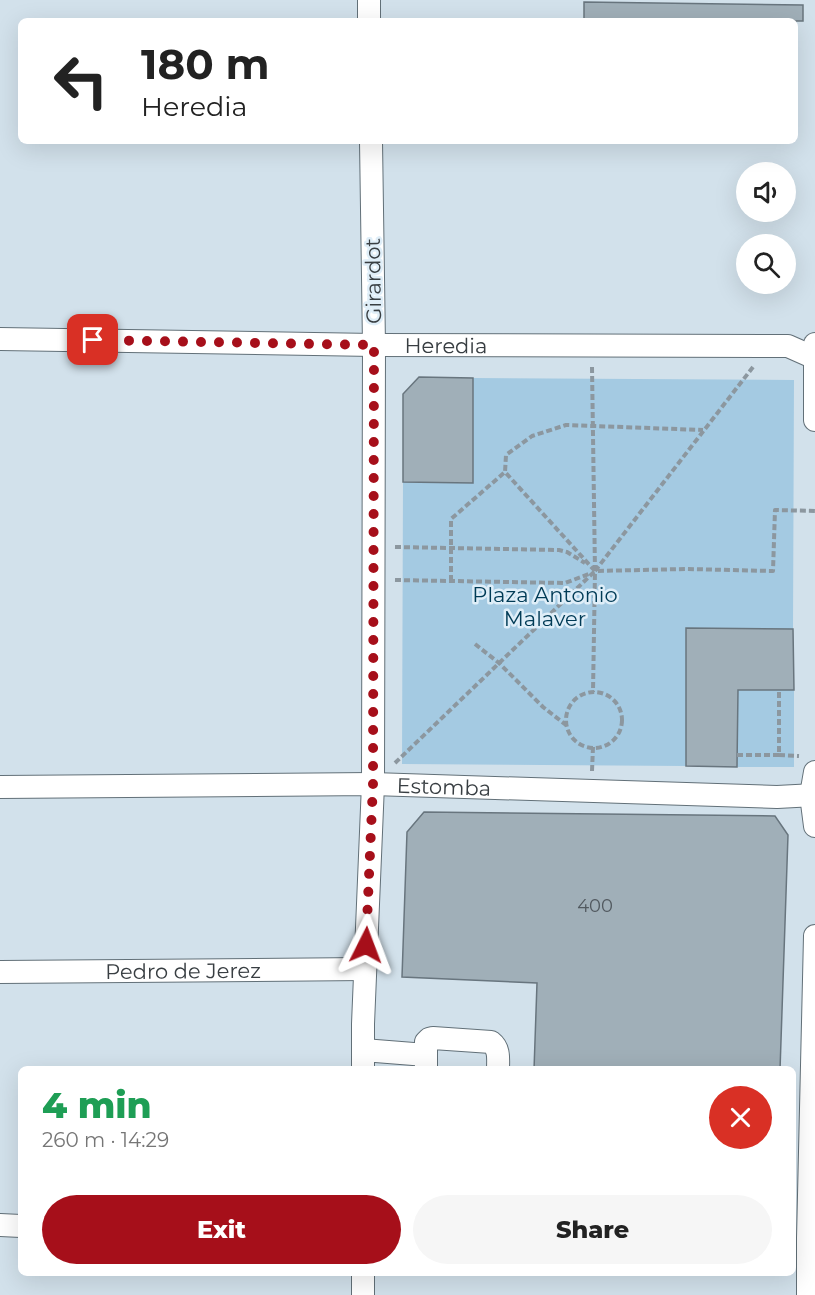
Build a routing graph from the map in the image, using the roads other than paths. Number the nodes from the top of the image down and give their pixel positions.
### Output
1 (369, 0) edge
2 (369, 18) edge
3 (371, 144) edge
4 (0, 339) edge
5 (374, 345) junction
6 (815, 353) edge
7 (815, 420) edge
8 (815, 772) edge
9 (373, 784) junction
10 (0, 787) edge
11 (813, 795) edge
12 (815, 826) edge
13 (815, 936) edge
14 (365, 969) junction
15 (0, 972) edge
16 (363, 1060) edge
17 (426, 1062) edge
18 (498, 1066) edge
19 (0, 1226) edge
20 (18, 1226) edge
21 (806, 1238) edge
22 (363, 1276) edge
23 (363, 1295) edge
24 (808, 1295) edge

1 - 2 street
3 - 5 street, Girardot
4 - 5 street, Heredia
5 - 6 street, Heredia
5 - 9 street, Girardot
6 - 7 street
8 - 11 street
9 - 10 street, Estomba
9 - 11 street, Estomba
9 - 14 street, Girardot
11 - 12 street
13 - 21 street
14 - 15 street, Pedro de Jerez
14 - 16 street, Girardot
16 - 17 street
17 - 18 street
19 - 20 street
21 - 24 street
22 - 23 street

